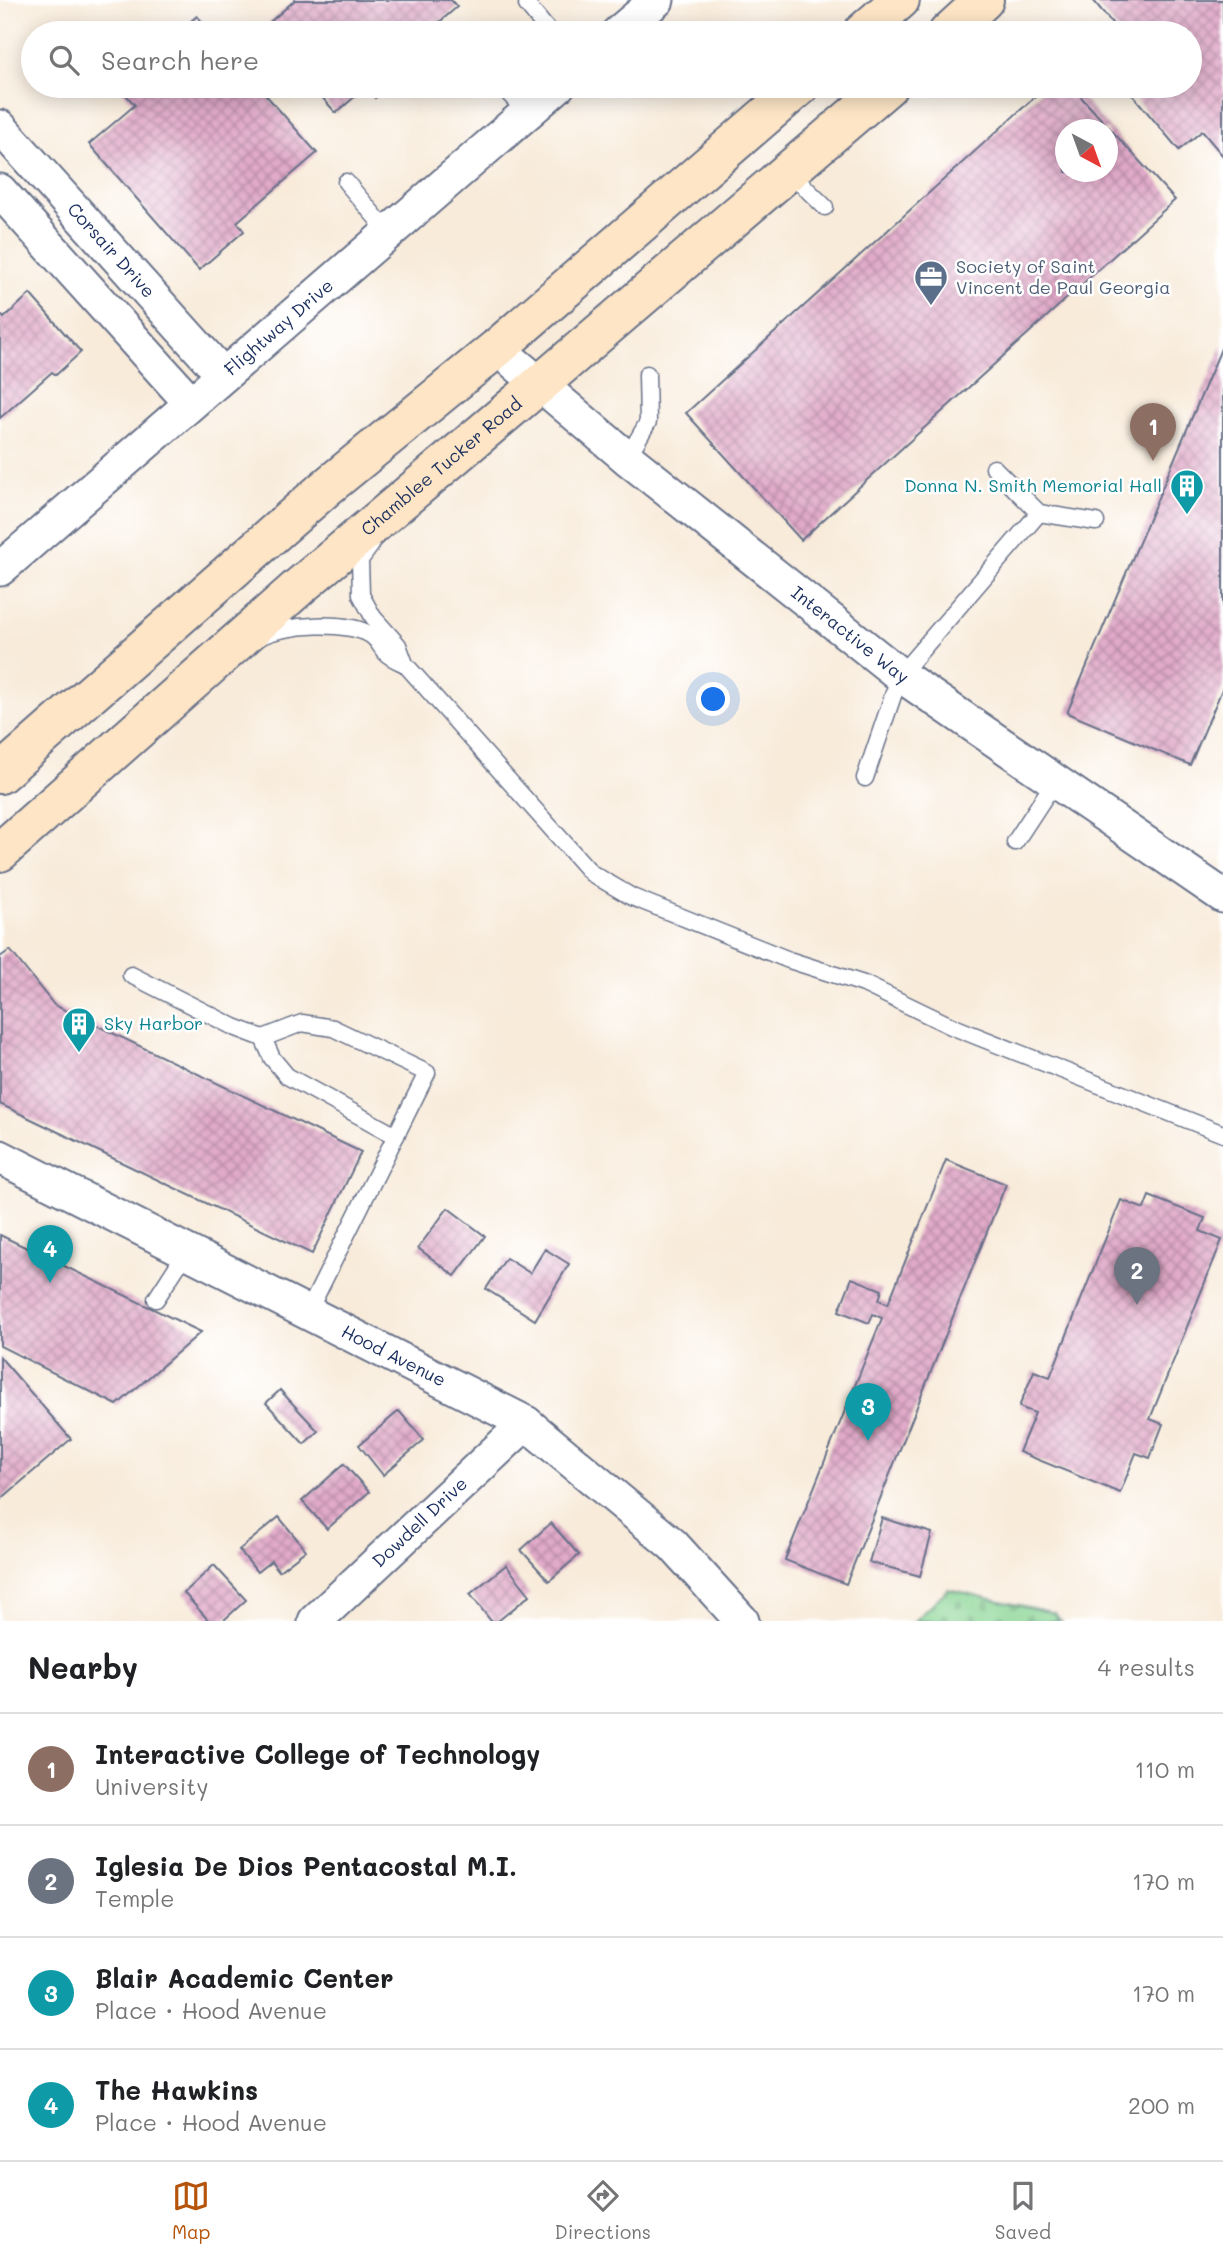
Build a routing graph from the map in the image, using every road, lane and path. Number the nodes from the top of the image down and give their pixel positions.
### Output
1 (657, 0) edge
2 (900, 0) edge
3 (527, 5) dead end
4 (540, 21) edge
5 (632, 21) edge
6 (876, 21) edge
7 (513, 98) edge
8 (544, 98) edge
9 (786, 98) edge
10 (874, 98) edge
11 (527, 113) junction
12 (0, 127) edge
13 (788, 171) junction
14 (346, 182) dead end
15 (0, 191) edge
16 (825, 207) dead end
17 (389, 233) junction
18 (497, 348) junction
19 (647, 374) dead end
20 (223, 375) junction
21 (540, 384) junction
22 (191, 403) junction
23 (627, 458) junction
24 (994, 468) dead end
25 (413, 489) junction
26 (1039, 513) junction
27 (1096, 522) dead end
28 (0, 569) edge
29 (405, 664) junction
30 (197, 675) junction
31 (901, 675) junction
32 (0, 774) edge
33 (865, 778) dead end
34 (1055, 781) junction
35 (1015, 842) dead end
36 (0, 852) edge
37 (1223, 897) edge
38 (131, 975) dead end
39 (263, 1038) junction
40 (1223, 1134) edge
41 (396, 1136) junction
42 (0, 1157) edge
43 (187, 1251) junction
44 (156, 1299) dead end
45 (307, 1312) junction
46 (526, 1423) junction
47 (315, 1621) edge
48 (742, 1621) edge

1 - 5 street
2 - 6 main road
3 - 4 lane
7 - 11 lane
8 - 11 street, Flightway Drive
9 - 18 main road
10 - 13 main road, Chamblee Tucker Road
11 - 17 street, Flightway Drive
12 - 20 street, Corsair Drive
13 - 16 lane
13 - 21 main road, Chamblee Tucker Road
14 - 17 lane
15 - 22 street
17 - 20 street, Flightway Drive
18 - 21 street, Interactive Way
18 - 32 main road
19 - 23 lane
20 - 22 street, Flightway Drive
21 - 23 street, Interactive Way
21 - 25 main road, Chamblee Tucker Road
22 - 28 street, Flightway Drive
23 - 31 street, Interactive Way
24 - 26 lane
25 - 29 lane
25 - 30 main road, Chamblee Tucker Road
26 - 27 lane
26 - 31 lane
29 - 30 lane
29 - 40 lane
30 - 36 main road, Chamblee Tucker Road
31 - 33 lane
31 - 34 street, Interactive Way
34 - 35 lane
34 - 37 street, Interactive Way
38 - 39 lane
39 - 41 lane
39 - 41 lane
41 - 45 lane
42 - 43 street, Hood Avenue
43 - 44 lane
43 - 45 street, Hood Avenue
45 - 46 street, Hood Avenue
46 - 47 street, Dowdell Drive
46 - 48 street, Hood Avenue

